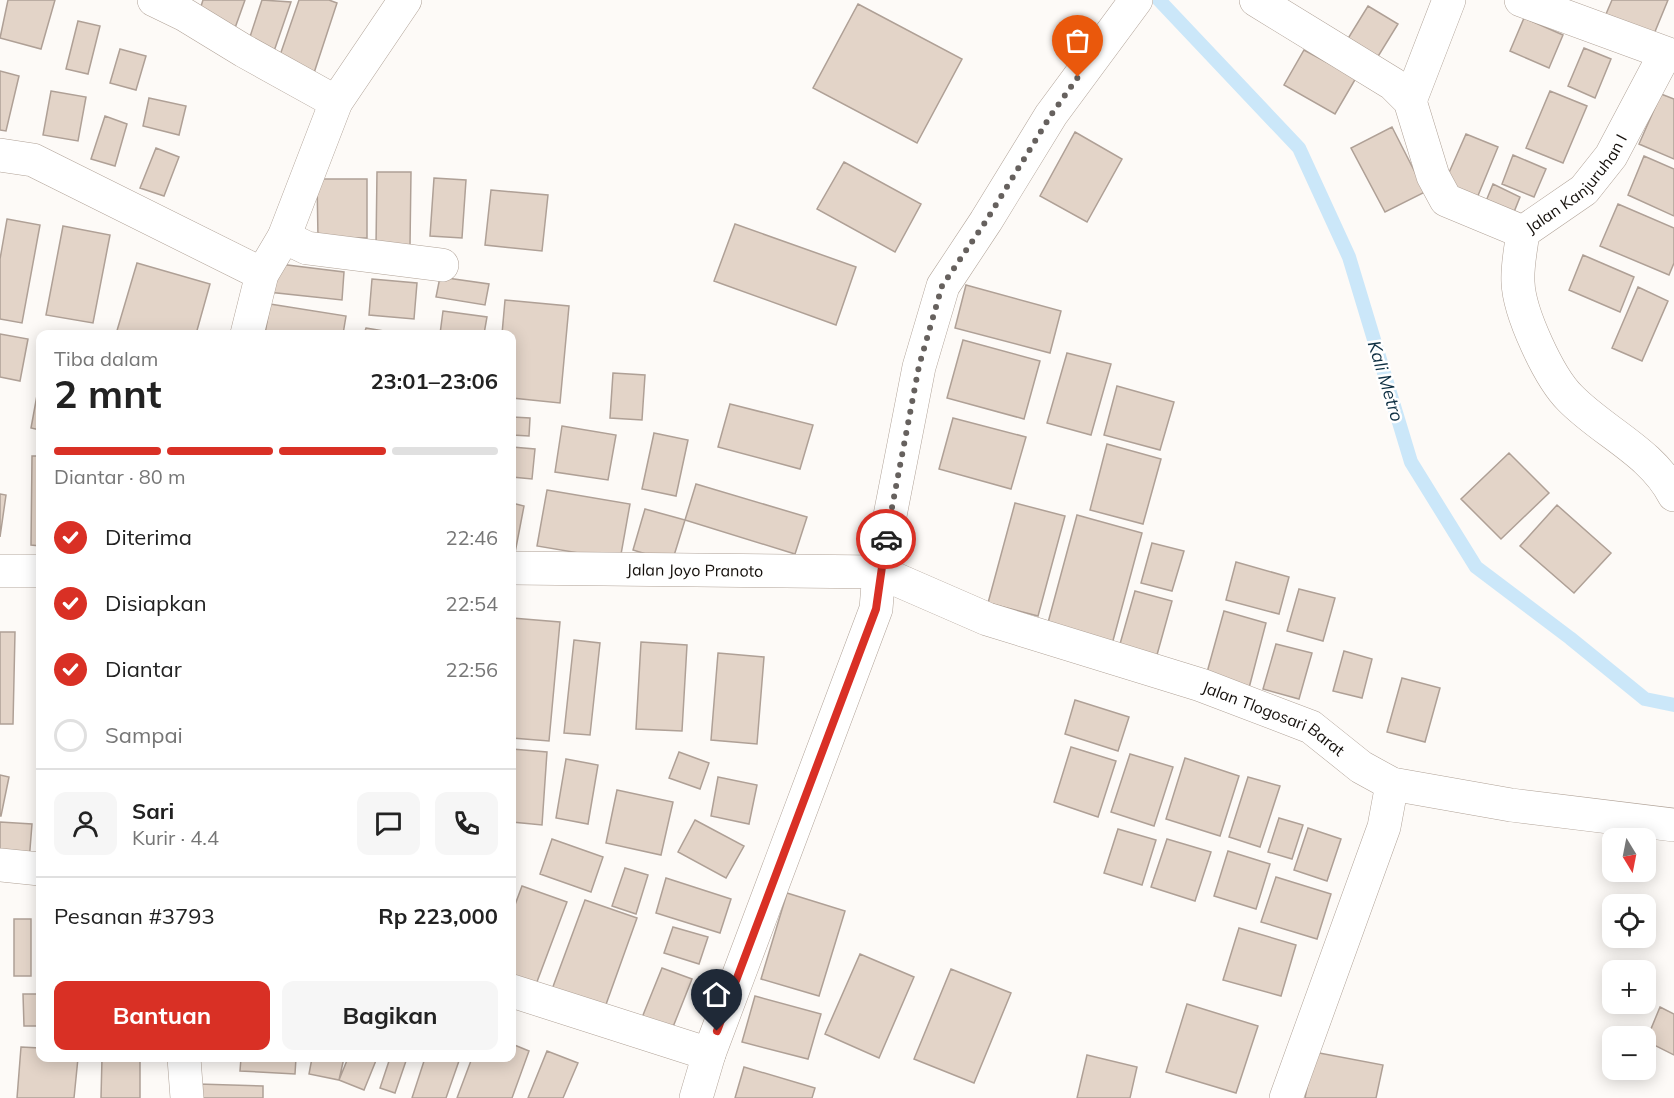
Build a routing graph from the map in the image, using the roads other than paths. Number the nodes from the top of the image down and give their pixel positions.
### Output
1 (154, 0) edge
2 (405, 0) edge
3 (1136, 0) edge
4 (1256, 0) edge
5 (1449, 0) edge
6 (1521, 0) edge
7 (1669, 55) edge
8 (1410, 101) junction
9 (336, 102) junction
10 (0, 155) edge
11 (1522, 232) junction
12 (284, 237) junction
13 (442, 265) dead end
14 (262, 274) junction
15 (248, 330) edge
16 (1674, 495) edge
17 (516, 568) edge
18 (0, 571) edge
19 (36, 571) edge
20 (879, 572) junction
21 (1392, 784) junction
22 (1674, 825) edge
23 (0, 865) edge
24 (36, 869) edge
25 (516, 992) edge
26 (709, 1054) junction
27 (184, 1062) edge
28 (187, 1098) edge
29 (696, 1098) edge
30 (1286, 1098) edge

1 - 9 street
2 - 9 street
3 - 20 street
4 - 8 street, Jalan Kanjuruhan I
5 - 8 street
6 - 7 street
7 - 11 street, Jalan Kanjuruhan I
8 - 11 street, Jalan Kanjuruhan I
9 - 12 street
10 - 14 street
11 - 16 street
12 - 13 street
12 - 14 street
14 - 15 street
17 - 20 street, Jalan Joyo Pranoto
18 - 19 street
20 - 21 street, Jalan Tlogosari Barat
20 - 26 street
21 - 22 street, Jalan Tlogosari Barat
21 - 30 street
23 - 24 street
25 - 26 street
26 - 29 street
27 - 28 street

